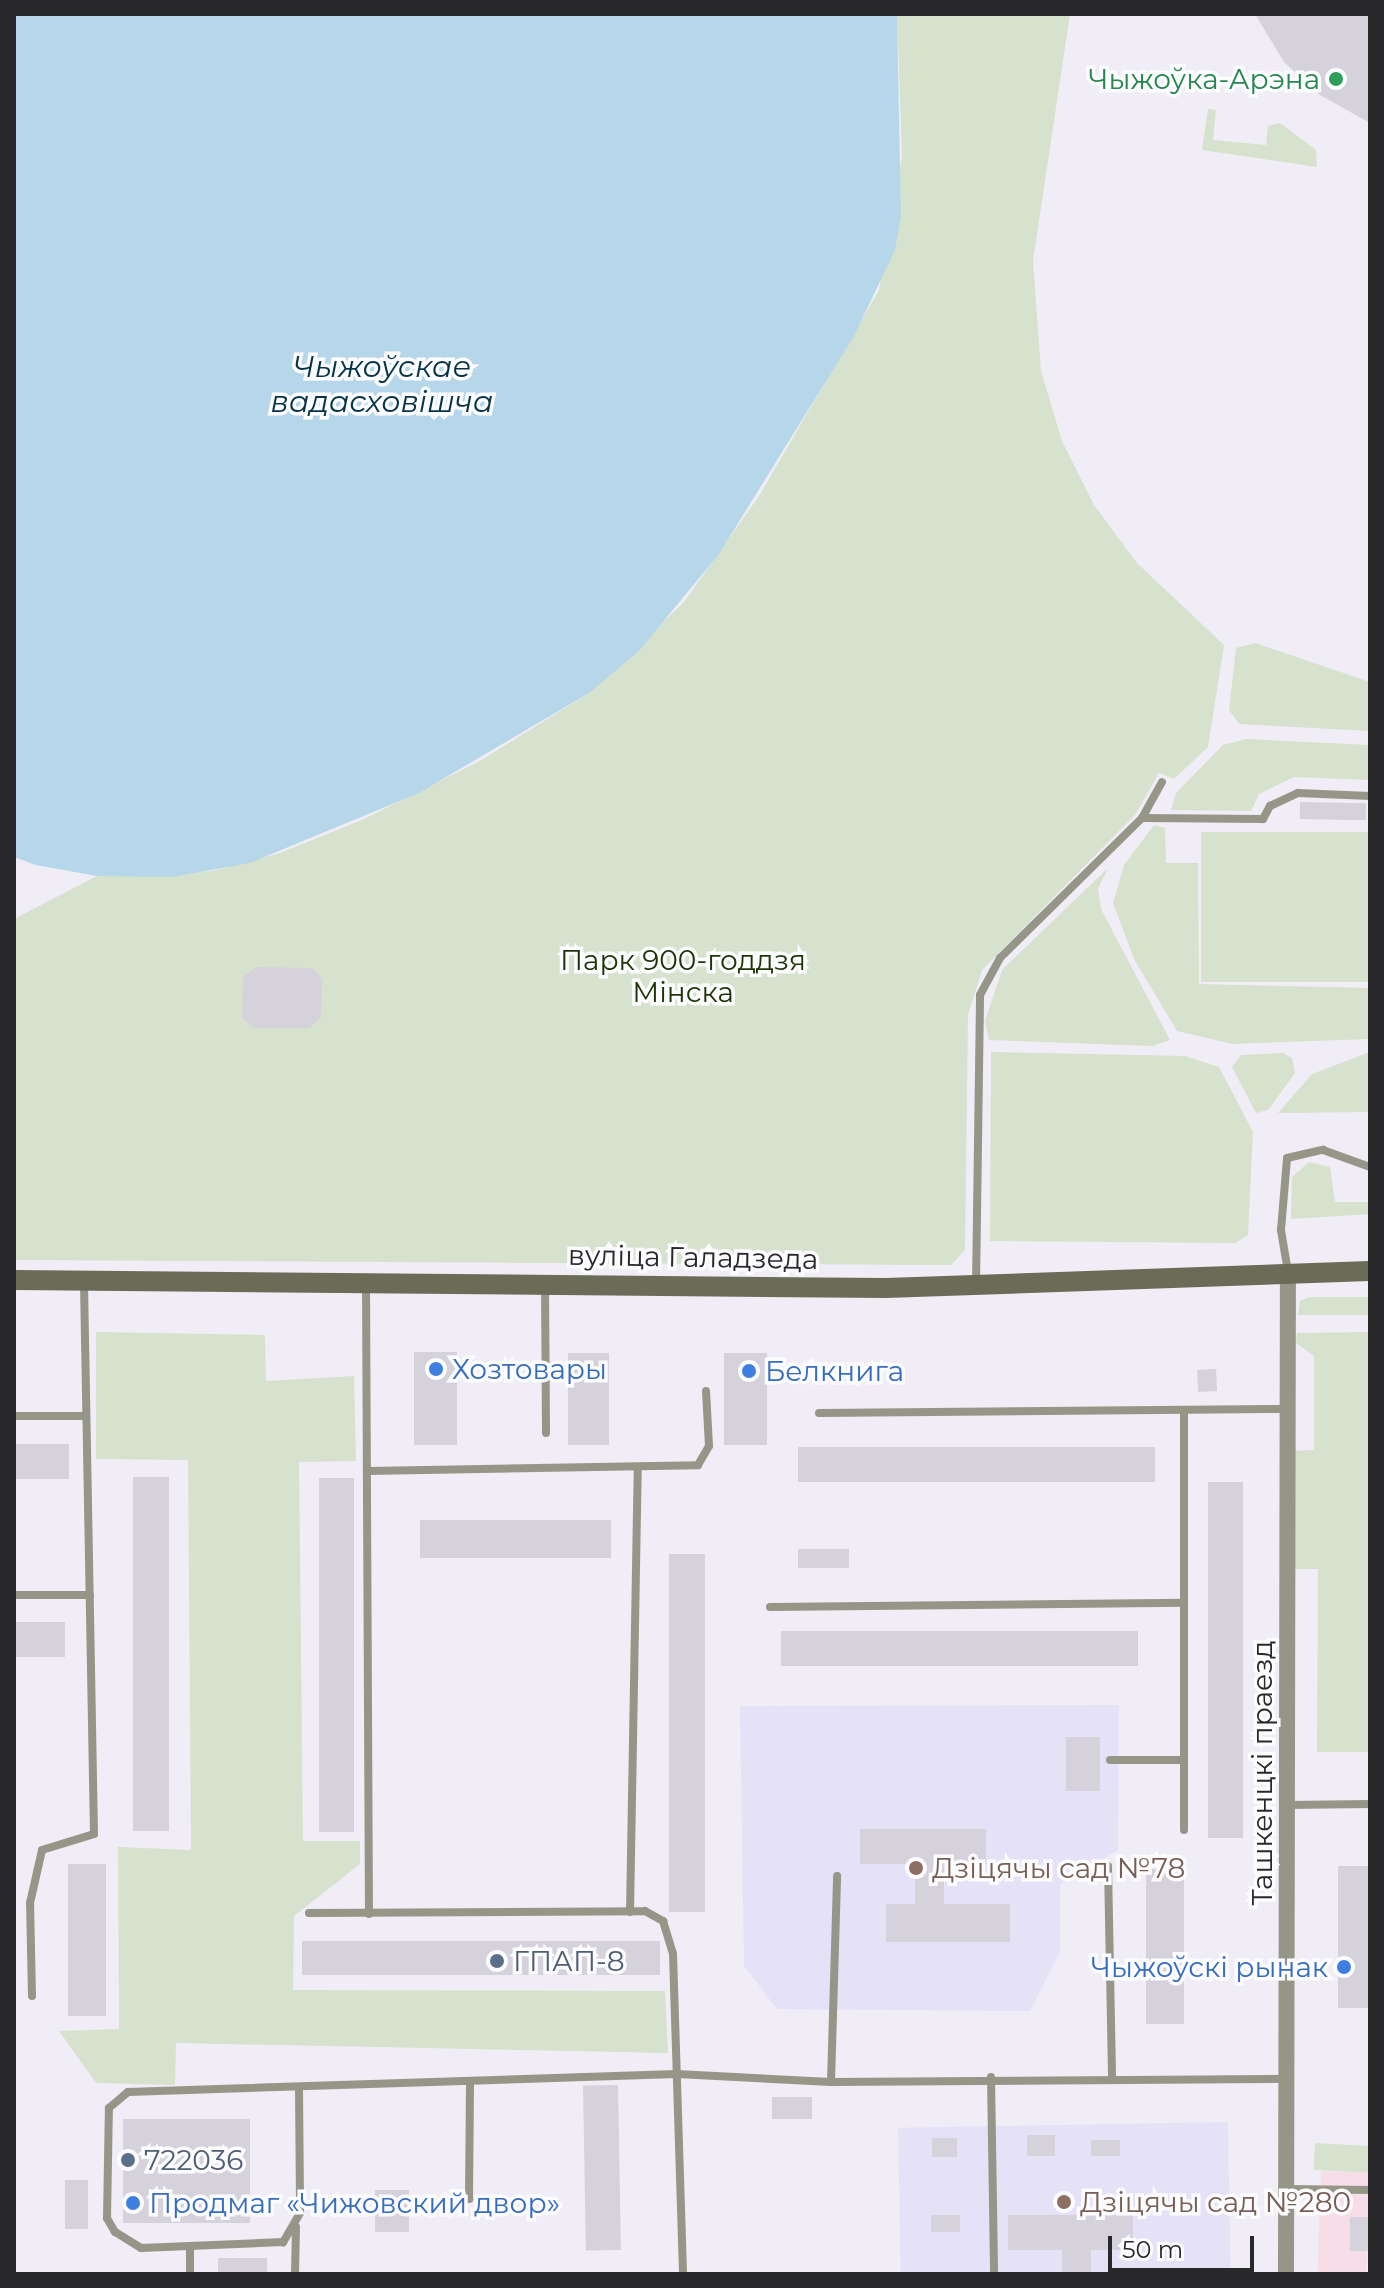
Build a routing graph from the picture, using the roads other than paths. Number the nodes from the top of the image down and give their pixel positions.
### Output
1 (1162, 782) dead end
2 (1370, 796) edge
3 (1142, 818) junction
4 (1370, 1167) edge
5 (1370, 1271) edge
6 (1288, 1272) junction
7 (14, 1280) edge
8 (84, 1281) junction
9 (366, 1282) junction
10 (545, 1283) junction
11 (976, 1287) junction
12 (706, 1391) dead end
13 (1285, 1409) junction
14 (1184, 1411) junction
15 (819, 1413) dead end
16 (14, 1416) edge
17 (86, 1416) junction
18 (546, 1433) dead end
19 (638, 1469) junction
20 (367, 1471) junction
21 (14, 1595) edge
22 (90, 1595) junction
23 (1184, 1603) junction
24 (770, 1607) dead end
25 (1110, 1760) dead end
26 (1184, 1760) junction
27 (1370, 1804) edge
28 (1288, 1805) junction
29 (1184, 1830) dead end
30 (1108, 1866) dead end
31 (837, 1876) dead end
32 (630, 1912) junction
33 (309, 1913) dead end
34 (369, 1914) junction
35 (32, 1996) dead end
36 (677, 2074) junction
37 (991, 2077) junction
38 (1112, 2079) junction
39 (1289, 2079) junction
40 (470, 2081) junction
41 (831, 2082) junction
42 (299, 2089) junction
43 (1288, 2189) junction
44 (1370, 2190) edge
45 (435, 2206) dead end
46 (296, 2226) junction
47 (190, 2247) junction
48 (994, 2273) edge
49 (190, 2274) edge
50 (295, 2274) edge
51 (683, 2274) edge
52 (1286, 2274) edge

1 - 3 lane
2 - 3 lane
3 - 11 lane
4 - 6 lane
5 - 6 street, вуліца Галадзеда
6 - 11 street, вуліца Галадзеда
6 - 13 street, Ташкенцкі праезд
7 - 8 street, вуліца Галадзеда
8 - 9 street, вуліца Галадзеда
8 - 17 lane
9 - 10 street, вуліца Галадзеда
9 - 20 lane
10 - 11 street, вуліца Галадзеда
10 - 18 lane
12 - 19 lane
13 - 14 lane
13 - 28 street, Ташкенцкі праезд
14 - 15 lane
14 - 23 lane
16 - 17 lane
17 - 22 lane
19 - 20 lane
19 - 32 lane
20 - 34 lane
21 - 22 lane
22 - 35 lane
23 - 24 lane
23 - 26 lane
25 - 26 lane
26 - 29 lane
27 - 28 lane
28 - 39 street, Ташкенцкі праезд
30 - 38 lane
31 - 41 lane
32 - 34 lane
32 - 36 lane
33 - 34 lane
36 - 40 lane
36 - 41 lane
36 - 51 lane
37 - 38 lane
37 - 41 lane
37 - 48 lane
38 - 39 lane
39 - 43 street, Ташкенцкі праезд
40 - 42 lane
40 - 45 lane
42 - 46 lane
42 - 47 lane
43 - 44 lane
43 - 52 street, Ташкенцкі праезд
46 - 47 lane
46 - 50 lane
47 - 49 lane

